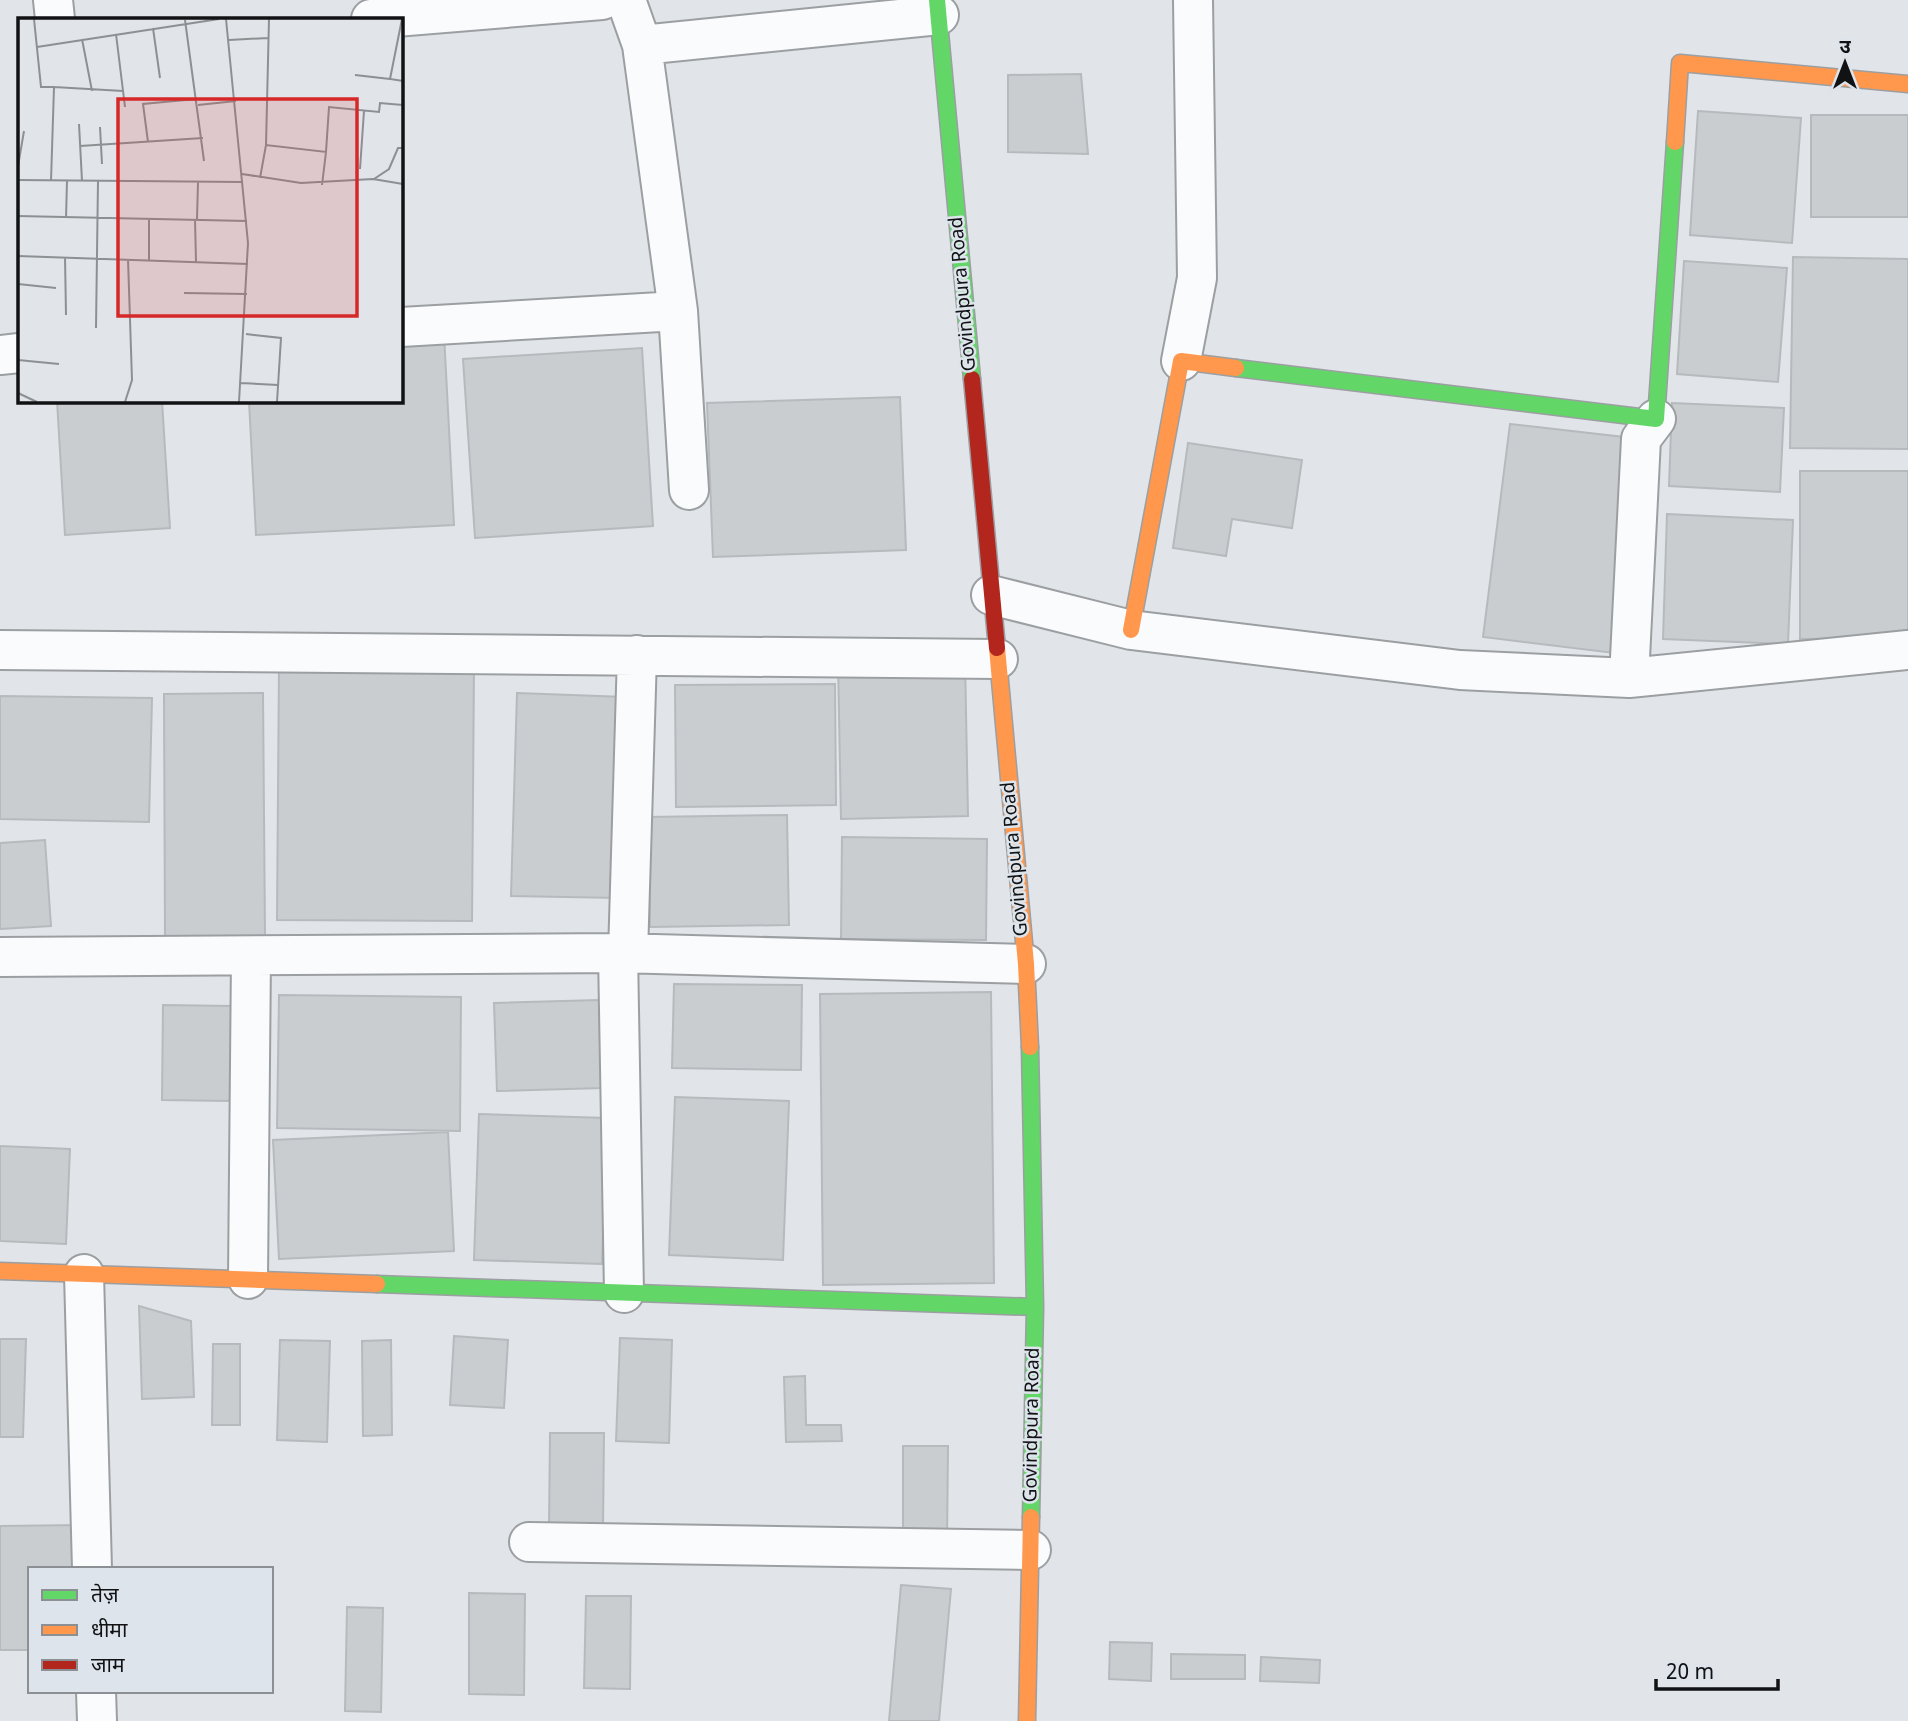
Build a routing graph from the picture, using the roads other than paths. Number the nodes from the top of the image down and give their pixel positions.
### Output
1 (53, 0) edge
2 (603, 0) edge
3 (626, 0) edge
4 (1193, 0) edge
5 (938, 8) edge
6 (55, 18) edge
7 (383, 18) edge
8 (642, 45) junction
9 (1908, 84) edge
10 (678, 311) junction
11 (402, 327) edge
12 (18, 353) edge
13 (0, 355) edge
14 (1181, 361) junction
15 (1656, 419) junction
16 (689, 490) dead end
17 (991, 595) junction
18 (1130, 629) junction
19 (0, 650) edge
20 (1908, 650) edge
21 (637, 655) junction
22 (998, 659) junction
23 (1629, 678) junction
24 (623, 954) junction
25 (251, 956) junction
26 (0, 957) edge
27 (1026, 964) junction
28 (0, 1272) edge
29 (84, 1274) junction
30 (248, 1279) junction
31 (624, 1293) junction
32 (1035, 1307) junction
33 (529, 1542) dead end
34 (1031, 1549) junction
35 (92, 1567) edge
36 (96, 1693) edge
37 (97, 1721) edge
38 (1027, 1721) edge

1 - 6 street
2 - 7 street
3 - 8 street
4 - 14 street
5 - 8 street
5 - 17 street, Govindpura Road
8 - 10 street
9 - 15 street
10 - 11 street
10 - 16 street
12 - 13 street
14 - 15 street
14 - 18 street
15 - 23 street
17 - 18 street
17 - 22 street, Govindpura Road
18 - 23 street
19 - 21 street
20 - 23 street
21 - 22 street
21 - 24 street
22 - 27 street, Govindpura Road
24 - 25 street
24 - 27 street
24 - 31 street
25 - 26 street
25 - 30 street
27 - 32 street, Govindpura Road
28 - 29 street
29 - 30 street
29 - 35 street
30 - 31 street
31 - 32 street
32 - 34 street, Govindpura Road
33 - 34 street
34 - 38 street, Govindpura Road
36 - 37 street

